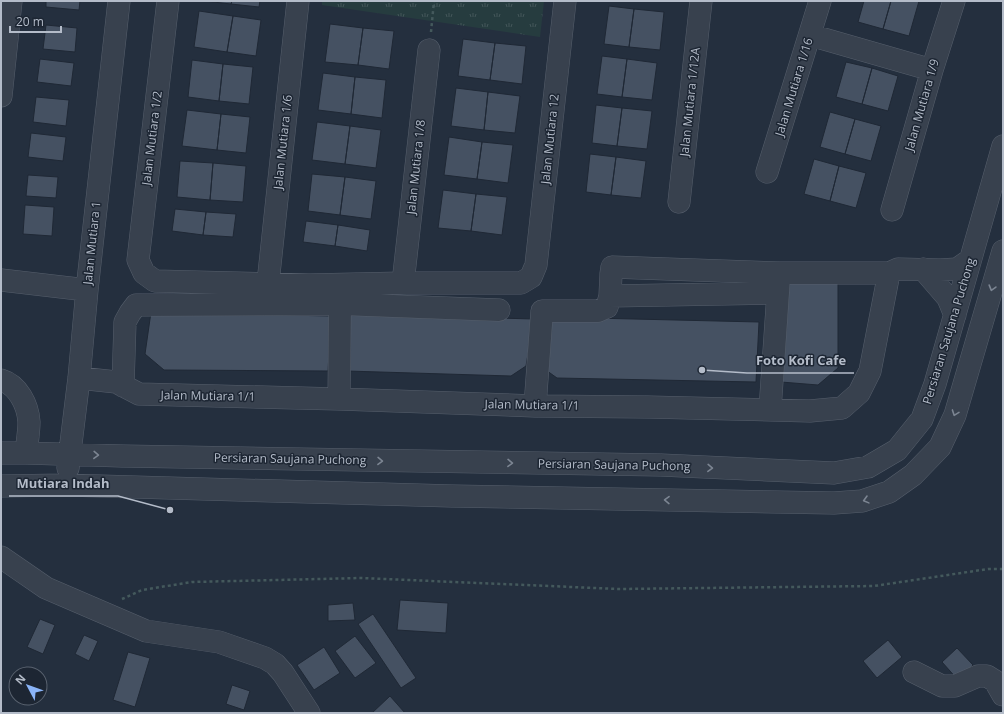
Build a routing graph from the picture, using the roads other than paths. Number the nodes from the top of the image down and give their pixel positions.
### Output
1 (11, 1) edge
2 (119, 1) edge
3 (168, 1) edge
4 (298, 1) edge
5 (565, 1) edge
6 (701, 1) edge
7 (820, 1) edge
8 (954, 1) edge
9 (810, 35) junction
10 (429, 50) road end
11 (3, 53) edge
12 (932, 70) junction
13 (1, 96) edge
14 (1003, 146) edge
15 (767, 172) dead end
16 (679, 202) dead end
17 (892, 210) dead end
18 (1003, 251) edge
19 (970, 260) junction
20 (923, 269) junction
21 (889, 273) junction
22 (1, 280) edge
23 (268, 283) junction
24 (403, 283) junction
25 (778, 283) junction
26 (87, 290) junction
27 (610, 296) junction
28 (340, 304) junction
29 (499, 310) dead end
30 (954, 315) junction
31 (78, 378) junction
32 (1, 380) edge
33 (123, 386) junction
34 (339, 400) junction
35 (535, 406) junction
36 (770, 410) junction
37 (1, 453) edge
38 (26, 453) junction
39 (70, 454) junction
40 (65, 485) junction
41 (1, 486) edge
42 (1, 557) edge
43 (914, 672) dead end
44 (1003, 695) edge
45 (309, 713) edge

1 - 11 street
2 - 26 street, Jalan Mutiara 1
3 - 23 street, Jalan Mutiara 1/2
4 - 23 street, Jalan Mutiara 1/6
5 - 24 street, Jalan Mutiara 12
6 - 16 street, Jalan Mutiara 1/12A
7 - 9 street, Jalan Mutiara 1/16
8 - 12 street, Jalan Mutiara 1/9
9 - 12 street
9 - 15 street, Jalan Mutiara 1/16
10 - 24 street, Jalan Mutiara 1/8
11 - 13 street
12 - 17 street, Jalan Mutiara 1/9
14 - 19 street, Persiaran Saujana Puchong
18 -> 40 street
19 - 20 street
19 - 30 street, Persiaran Saujana Puchong
20 - 21 street
20 - 30 street
21 - 25 street
21 - 36 street, Jalan Mutiara 1/1
22 - 26 street
23 - 24 street
25 - 27 street
25 - 27 street
25 - 36 street
26 - 31 street, Jalan Mutiara 1
27 - 35 street
28 - 29 street
28 - 33 street
28 - 34 street
39 -> 30 street, Persiaran Saujana Puchong
31 - 33 street, Jalan Mutiara 1/1
31 - 39 street, Jalan Mutiara 1
32 - 38 street
33 - 34 street, Jalan Mutiara 1/1
34 - 35 street, Jalan Mutiara 1/1
35 - 36 street, Jalan Mutiara 1/1
37 - 38 street, Persiaran Saujana Puchong
38 - 39 street, Persiaran Saujana Puchong
39 - 40 street, Jalan Mutiara 1
40 - 41 street
42 - 45 street
43 - 44 street

